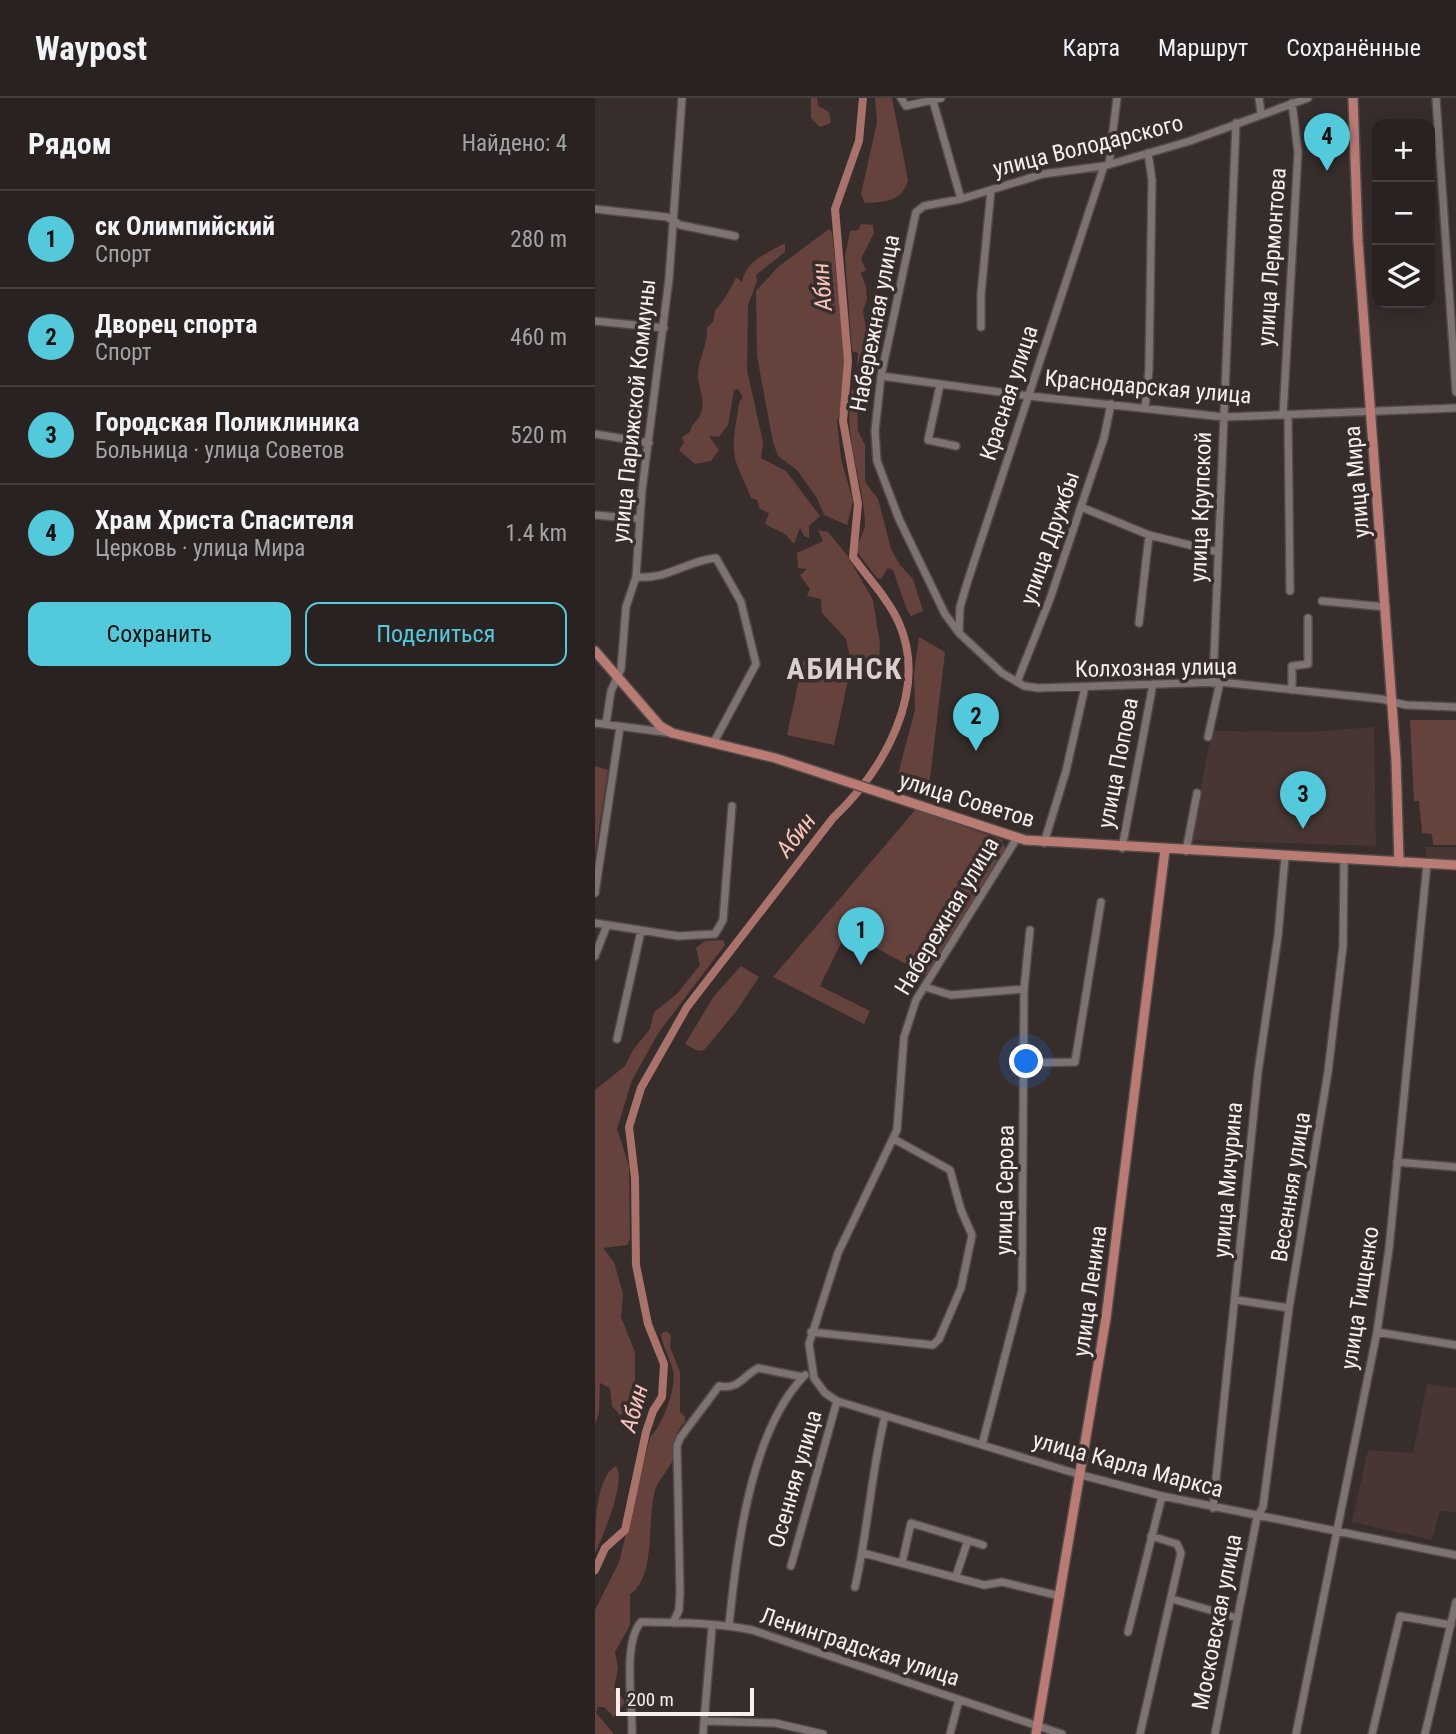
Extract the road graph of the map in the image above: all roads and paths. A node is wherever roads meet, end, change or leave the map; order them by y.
1 (682, 98) edge
2 (901, 98) edge
3 (1118, 98) edge
4 (1259, 98) edge
5 (1308, 98) edge
6 (1353, 98) edge
7 (1436, 98) edge
8 (937, 99) edge
9 (1292, 103) junction
10 (1261, 113) junction
11 (1236, 123) junction
12 (1148, 153) junction
13 (1107, 165) junction
14 (991, 190) junction
15 (961, 199) junction
16 (595, 209) edge
17 (916, 212) joint
18 (671, 220) junction
19 (736, 236) dead end
20 (595, 321) edge
21 (981, 327) dead end
22 (664, 328) junction
23 (881, 376) junction
24 (940, 385) junction
25 (1456, 392) edge
26 (1029, 396) junction
27 (1111, 404) junction
28 (1145, 408) junction
29 (1456, 408) edge
30 (1370, 412) junction
31 (1285, 415) junction
32 (1224, 417) junction
33 (595, 434) edge
34 (649, 443) junction
35 (955, 446) dead end
36 (1081, 507) junction
37 (595, 514) edge
38 (640, 519) junction
39 (1149, 535) junction
40 (1219, 552) junction
41 (636, 577) junction
42 (1290, 591) dead end
43 (1322, 601) dead end
44 (1386, 607) junction
45 (1308, 618) dead end
46 (1139, 623) dead end
47 (959, 633) junction
48 (595, 651) edge
49 (617, 678) junction
50 (1017, 682) junction
51 (1217, 682) junction
52 (1153, 684) junction
53 (1085, 687) junction
54 (1292, 690) junction
55 (1392, 702) junction
56 (1456, 707) edge
57 (595, 723) edge
58 (606, 724) junction
59 (621, 727) junction
60 (672, 733) junction
61 (1208, 737) dead end
62 (714, 741) junction
63 (1197, 793) dead end
64 (732, 806) dead end
65 (1017, 838) junction
66 (1044, 843) junction
67 (1122, 848) junction
68 (1165, 850) junction
69 (1186, 852) junction
70 (1285, 857) junction
71 (1344, 860) junction
72 (1399, 862) junction
73 (1427, 864) junction
74 (1456, 865) edge
75 (595, 893) edge
76 (1101, 902) dead end
77 (595, 923) edge
78 (607, 926) junction
79 (1030, 930) dead end
80 (641, 931) junction
81 (595, 956) edge
82 (925, 987) junction
83 (1024, 989) junction
84 (617, 1038) dead end
85 (1026, 1063) junction
86 (894, 1139) junction
87 (1397, 1162) junction
88 (1456, 1167) edge
89 (1237, 1300) junction
90 (1289, 1308) junction
91 (811, 1332) junction
92 (1377, 1332) junction
93 (1456, 1345) edge
94 (811, 1370) junction
95 (803, 1377) junction
96 (837, 1401) junction
97 (885, 1416) junction
98 (982, 1445) junction
99 (1081, 1475) junction
100 (1162, 1496) junction
101 (1213, 1508) junction
102 (1257, 1517) junction
103 (1334, 1533) junction
104 (1151, 1536) junction
105 (968, 1540) junction
106 (983, 1545) dead end
107 (863, 1553) junction
108 (1456, 1555) edge
109 (902, 1563) junction
110 (791, 1566) dead end
111 (956, 1576) junction
112 (855, 1587) dead end
113 (1060, 1596) junction
114 (1172, 1599) junction
115 (1456, 1602) edge
116 (1237, 1618) junction
117 (673, 1623) junction
118 (729, 1625) junction
119 (1451, 1625) junction
120 (712, 1627) junction
121 (1128, 1632) dead end
122 (959, 1700) junction
123 (703, 1721) junction
124 (1037, 1730) edge
125 (632, 1734) edge
126 (703, 1734) edge
127 (823, 1734) edge
128 (950, 1734) edge
129 (1062, 1734) edge
130 (1140, 1734) edge
131 (1215, 1734) edge
132 (1296, 1734) edge
133 (1372, 1734) edge
134 (1425, 1734) edge

1 - 18 street, улица Парижской Коммуны
2 - 8 street
3 - 13 street, Красная улица
4 - 10 street
5 - 9 street, улица Володарского
6 - 30 main road, улица Мира
7 - 25 street
8 - 15 street
9 - 10 street, улица Володарского
9 - 31 street, улица Лермонтова
10 - 11 street, улица Володарского
11 - 12 street, улица Володарского
11 - 32 street, улица Крупской
12 - 13 street, улица Володарского
12 - 28 street
13 - 14 street, улица Володарского
13 - 26 street, Красная улица
14 - 15 street, улица Володарского
14 - 21 street
15 - 17 street, улица Володарского
16 - 18 street
17 - 23 street, Набережная улица
18 - 19 street
18 - 22 street, улица Парижской Коммуны
20 - 22 street
22 - 34 street, улица Парижской Коммуны
23 - 24 street, Краснодарская улица
23 - 47 street, Набережная улица
24 - 26 street, Краснодарская улица
24 - 35 street
26 - 27 street, Краснодарская улица
26 - 47 street, Красная улица
27 - 28 street, Краснодарская улица
27 - 36 street, улица Дружбы
28 - 32 street, Краснодарская улица
29 - 30 street, Краснодарская улица
30 - 31 street, Краснодарская улица
30 - 44 main road, улица Мира
31 - 32 street, Краснодарская улица
31 - 42 street, улица Лермонтова
32 - 40 street, улица Крупской
33 - 34 street
34 - 38 street, улица Парижской Коммуны
36 - 39 street
36 - 50 street, улица Дружбы
37 - 38 street
38 - 41 street, улица Парижской Коммуны
39 - 40 street
39 - 46 street
40 - 51 street, улица Крупской
41 - 49 street, улица Парижской Коммуны
41 - 62 street
43 - 44 street
44 - 55 main road, улица Мира
45 - 54 street
47 - 50 street
48 - 49 main road
49 - 58 street, улица Парижской Коммуны
49 - 60 main road
50 - 53 street, Колхозная улица
51 - 52 street, Колхозная улица
51 - 54 street, Колхозная улица
51 - 61 street, улица Крупской
52 - 53 street, Колхозная улица
52 - 67 street, улица Попова
53 - 66 street
54 - 55 street, Колхозная улица
55 - 56 street, Колхозная улица
55 - 72 main road, улица Мира
57 - 58 street
58 - 59 street
59 - 60 street
59 - 75 street
60 - 62 main road, улица Советов
62 - 65 main road, улица Советов
63 - 69 street
64 - 80 street
65 - 66 main road, улица Советов
65 - 82 street, Набережная улица
66 - 67 main road, улица Советов
67 - 68 main road, улица Советов
68 - 69 main road, улица Советов
68 - 99 main road, улица Ленина
69 - 70 main road, улица Советов
70 - 71 main road, улица Советов
70 - 89 street, улица Мичурина
71 - 72 main road, улица Советов
71 - 90 street, Весенняя улица
72 - 73 main road, улица Советов
73 - 74 main road, улица Советов
73 - 87 street, улица Тищенко
76 - 85 street
77 - 78 street
78 - 80 street
78 - 81 street
79 - 83 street, улица Серова
80 - 84 street
82 - 83 street
82 - 86 street, Набережная улица
83 - 85 street, улица Серова
85 - 98 street, улица Серова
86 - 91 street, Набережная улица
86 - 91 street
87 - 88 street
87 - 92 street, улица Тищенко
89 - 90 street
89 - 101 street, улица Мичурина
90 - 102 street, Весенняя улица
91 - 94 street, Набережная улица
92 - 93 street
92 - 103 street, улица Тищенко
94 - 95 street
94 - 96 street, улица Карла Маркса
95 - 117 street
95 - 118 street
96 - 97 street, улица Карла Маркса
96 - 110 street, Осенняя улица
97 - 98 street, улица Карла Маркса
97 - 107 street
98 - 99 street, улица Карла Маркса
99 - 100 street, улица Карла Маркса
99 - 113 main road, улица Ленина
100 - 101 street, улица Карла Маркса
100 - 104 street
101 - 102 street, улица Карла Маркса
102 - 103 street, улица Карла Маркса
102 - 116 street, Московская улица
103 - 108 street, улица Карла Маркса
103 - 132 street, улица Тищенко
104 - 114 street
104 - 121 street
105 - 106 street
105 - 109 street
105 - 111 street
107 - 109 street
107 - 112 street
109 - 111 street
111 - 113 street
113 - 124 main road, улица Ленина
114 - 116 street
114 - 130 street
115 - 119 street
116 - 131 street, Московская улица
117 - 120 street, Ленинградская улица
117 - 125 street, Ленинградская улица
118 - 120 street, Ленинградская улица
118 - 122 street, Ленинградская улица
119 - 133 street
119 - 134 street
120 - 123 street
122 - 124 street, Ленинградская улица
122 - 128 street
123 - 126 street
123 - 127 street
124 - 129 street, Ленинградская улица

